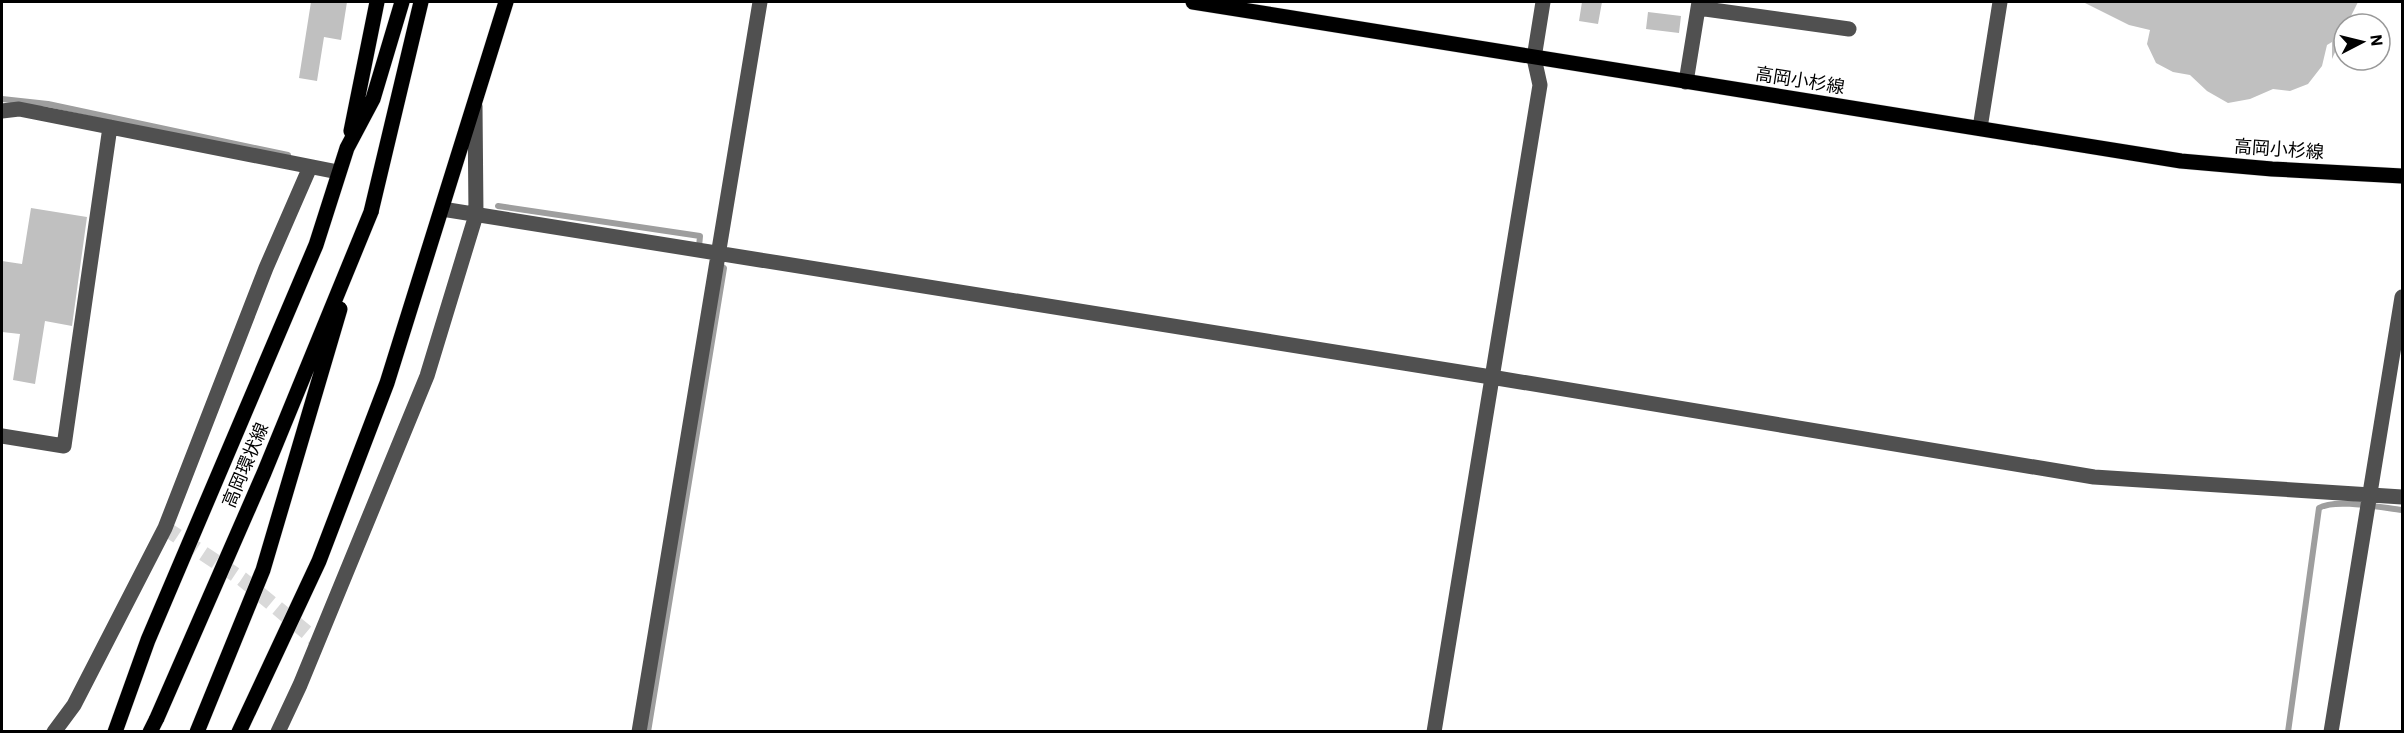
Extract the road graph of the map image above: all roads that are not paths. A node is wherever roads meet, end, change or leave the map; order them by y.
1 (377, 2) edge
2 (402, 2) edge
3 (421, 2) edge
4 (506, 2) edge
5 (760, 2) edge
6 (1193, 2) edge
7 (1543, 2) edge
8 (2000, 2) edge
9 (1699, 5) edge
10 (1849, 29) dead end
11 (1534, 58) junction
12 (1686, 82) junction
13 (475, 99) junction
14 (2, 111) edge
15 (110, 127) junction
16 (1980, 128) junction
17 (347, 148) junction
18 (310, 167) junction
19 (338, 172) junction
20 (2403, 176) edge
21 (442, 209) junction
22 (371, 212) junction
23 (476, 215) junction
24 (716, 256) junction
25 (2403, 297) edge
26 (1491, 377) junction
27 (2, 436) edge
28 (2370, 494) junction
29 (2403, 497) edge
30 (154, 725) edge
31 (54, 732) edge
32 (115, 732) edge
33 (197, 732) edge
34 (239, 732) edge
35 (278, 732) edge
36 (639, 732) edge
37 (1434, 732) edge
38 (2331, 732) edge

1 - 17 main road
2 - 17 main road
3 - 22 main road, 高岡環状線
4 - 13 main road
5 - 24 street
6 - 11 main road, 高岡小杉線
7 - 11 street
8 - 16 street
9 - 10 street
9 - 12 street
11 - 12 main road, 高岡小杉線
11 - 26 street
12 - 16 main road, 高岡小杉線
13 - 21 main road
13 - 23 street
14 - 15 street
15 - 18 street
15 - 27 street
16 - 20 main road, 高岡小杉線
17 - 19 main road
18 - 19 street
18 - 31 street
19 - 32 main road
21 - 23 street
21 - 34 main road
22 - 30 main road, 高岡環状線, bridge
22 - 33 main road, 高岡環状線, bridge
23 - 24 street
23 - 35 street
24 - 26 street
24 - 36 street
25 - 28 street
26 - 28 street
26 - 37 street
28 - 29 street
28 - 38 street

